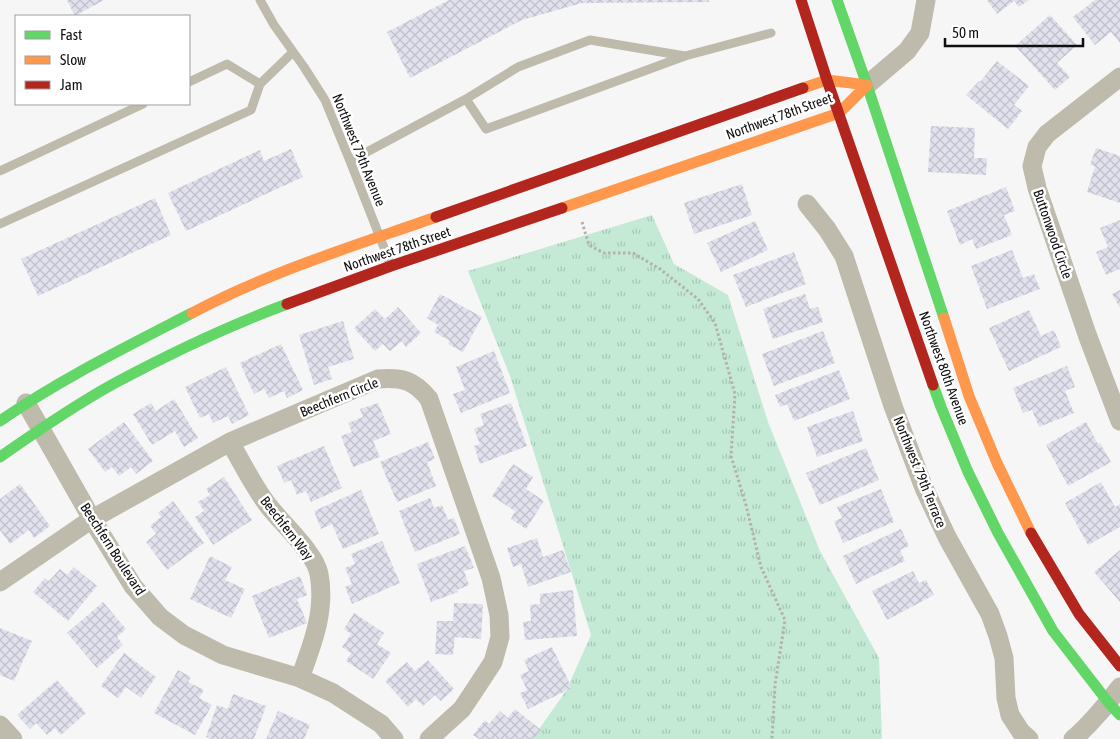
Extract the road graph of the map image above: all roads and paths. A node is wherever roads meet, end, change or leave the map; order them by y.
1 (260, 0) edge
2 (801, 0) edge
3 (837, 0) edge
4 (926, 0) edge
5 (771, 33) dead end
6 (293, 52) junction
7 (685, 56) junction
8 (1120, 77) edge
9 (827, 80) junction
10 (190, 82) edge
11 (260, 84) junction
12 (867, 85) junction
13 (466, 99) junction
14 (141, 105) edge
15 (839, 112) junction
16 (350, 161) junction
17 (0, 171) edge
18 (576, 202) junction
19 (807, 204) dead end
20 (0, 224) edge
21 (380, 237) junction
22 (390, 266) junction
23 (26, 404) junction
24 (0, 421) edge
25 (1120, 421) edge
26 (41, 429) junction
27 (230, 442) junction
28 (0, 457) edge
29 (92, 519) junction
30 (0, 582) edge
31 (1120, 666) edge
32 (300, 678) junction
33 (1120, 687) edge
34 (1114, 709) edge
35 (0, 725) edge
36 (13, 739) edge
37 (394, 739) edge
38 (429, 739) edge
39 (772, 739) edge
40 (1029, 739) edge
41 (1073, 739) edge

1 - 6 lane, Northwest 79th Avenue
2 - 9 street, Northwest 80th Avenue
3 - 12 street, Northwest 80th Avenue
4 - 12 street
5 - 7 lane
6 - 11 lane
6 - 16 lane, Northwest 79th Avenue
7 - 13 lane
7 - 13 lane
8 - 25 street, Buttonwood Circle
9 - 12 street, Northwest 78th Street
9 - 15 street, Northwest 80th Avenue
9 - 21 street, Northwest 78th Street
10 - 11 lane
11 - 20 lane
12 - 15 street, Northwest 78th Street
12 - 31 street, Northwest 80th Avenue
13 - 16 lane
14 - 17 lane
15 - 18 street, Northwest 78th Street
15 - 34 street, Northwest 80th Avenue
16 - 21 lane, Northwest 79th Avenue
18 - 22 street, Northwest 78th Street
18 - 39 path
19 - 40 street, Northwest 79th Terrace
21 - 22 lane, Northwest 79th Avenue
21 - 23 street, Northwest 78th Street
22 - 26 street, Northwest 78th Street
23 - 24 street, Northwest 78th Street
23 - 26 street, Beechfern Boulevard
26 - 28 street, Northwest 78th Street
26 - 29 street, Beechfern Boulevard
27 - 29 street, Beechfern Circle
27 - 32 street, Beechfern Way
27 - 38 street, Beechfern Circle
29 - 30 street, Beechfern Circle
29 - 32 street, Beechfern Boulevard
32 - 37 street, Beechfern Boulevard
33 - 34 street
34 - 41 street
35 - 36 street

